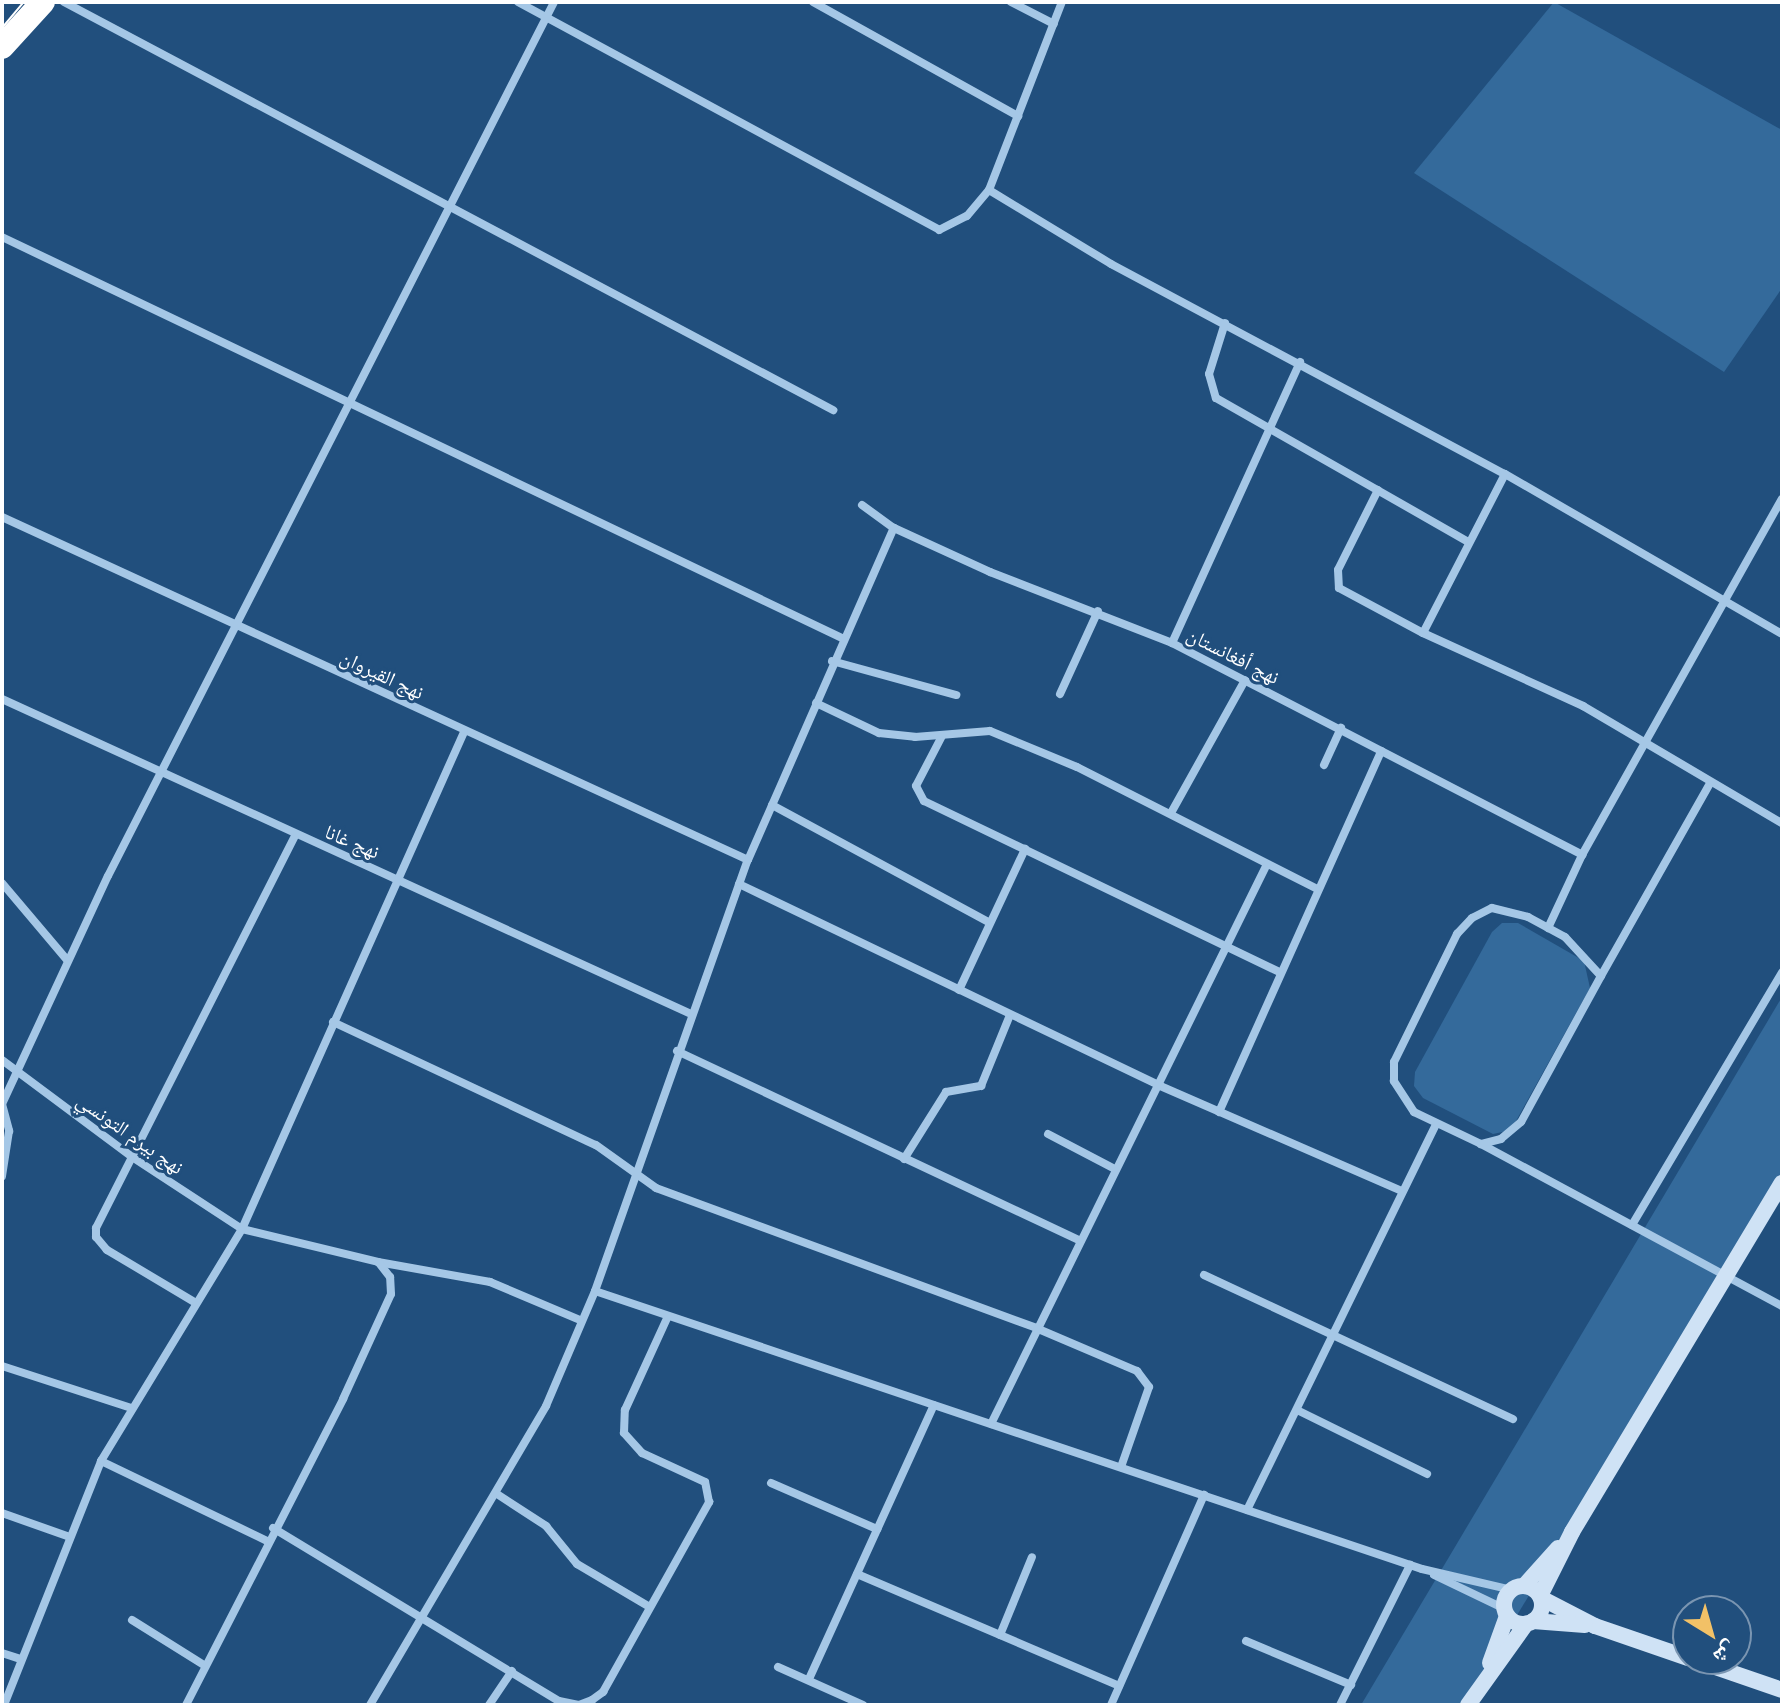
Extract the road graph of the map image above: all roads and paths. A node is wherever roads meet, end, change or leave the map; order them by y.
1 (43, 2) edge
2 (64, 2) edge
3 (518, 2) edge
4 (554, 2) edge
5 (813, 2) edge
6 (1011, 2) edge
7 (1062, 2) edge
8 (545, 18) junction
9 (1054, 24) junction
10 (2, 47) edge
11 (1018, 116) junction
12 (989, 190) junction
13 (451, 206) junction
14 (2, 237) edge
15 (1225, 323) junction
16 (1300, 362) junction
17 (354, 402) junction
18 (833, 410) dead end
19 (1272, 433) junction
20 (1505, 474) junction
21 (1378, 490) junction
22 (1782, 499) edge
23 (862, 505) dead end
24 (2, 517) edge
25 (894, 528) junction
26 (1468, 542) junction
27 (1723, 599) junction
28 (1098, 611) junction
29 (240, 625) junction
30 (1423, 633) junction
31 (1782, 634) edge
32 (842, 638) junction
33 (1172, 643) junction
34 (832, 661) junction
35 (1245, 680) junction
36 (1060, 694) dead end
37 (956, 695) dead end
38 (2, 699) edge
39 (816, 703) junction
40 (1341, 728) junction
41 (464, 732) junction
42 (942, 736) junction
43 (1644, 743) junction
44 (1381, 751) junction
45 (1324, 765) dead end
46 (162, 774) junction
47 (1710, 783) junction
48 (772, 805) junction
49 (1171, 813) junction
50 (1782, 823) edge
51 (295, 835) junction
52 (1025, 849) junction
53 (1582, 855) junction
54 (748, 860) junction
55 (1267, 864) junction
56 (395, 878) junction
57 (2, 883) edge
58 (739, 884) junction
59 (1317, 889) junction
60 (988, 922) junction
61 (1548, 928) junction
62 (1228, 946) junction
63 (67, 960) junction
64 (1782, 972) edge
65 (1281, 973) junction
66 (1601, 976) junction
67 (959, 990) junction
68 (691, 1014) junction
69 (1010, 1015) junction
70 (333, 1022) junction
71 (677, 1051) junction
72 (2, 1060) edge
73 (16, 1072) junction
74 (1158, 1085) junction
75 (2, 1104) edge
76 (1219, 1112) junction
77 (1435, 1126) junction
78 (1048, 1134) dead end
79 (1481, 1144) junction
80 (132, 1157) junction
81 (904, 1159) junction
82 (1115, 1169) junction
83 (635, 1174) junction
84 (2, 1176) edge
85 (1782, 1183) edge
86 (1399, 1190) junction
87 (1632, 1225) junction
88 (242, 1229) junction
89 (1080, 1241) junction
90 (378, 1262) junction
91 (1204, 1275) dead end
92 (1725, 1278) junction
93 (595, 1291) junction
94 (196, 1303) junction
95 (1782, 1306) edge
96 (668, 1316) junction
97 (580, 1320) junction
98 (1036, 1328) junction
99 (1334, 1338) junction
100 (2, 1366) edge
101 (934, 1405) junction
102 (131, 1408) junction
103 (1297, 1410) junction
104 (1513, 1419) dead end
105 (991, 1424) junction
106 (101, 1461) junction
107 (1121, 1467) junction
108 (1427, 1474) dead end
109 (771, 1483) dead end
110 (497, 1494) junction
111 (1204, 1495) junction
112 (1247, 1510) junction
113 (2, 1513) edge
114 (273, 1528) junction
115 (877, 1529) junction
116 (1572, 1532) junction
117 (67, 1536) junction
118 (267, 1541) junction
119 (1032, 1557) dead end
120 (1410, 1565) junction
121 (1422, 1569) junction
122 (857, 1574) junction
123 (1518, 1588) junction
124 (1540, 1597) junction
125 (648, 1606) junction
126 (1506, 1612) junction
127 (423, 1619) junction
128 (132, 1620) dead end
129 (1530, 1622) junction
130 (1595, 1626) junction
131 (1000, 1635) junction
132 (1246, 1641) dead end
133 (1672, 1652) edge
134 (2, 1653) edge
135 (20, 1659) junction
136 (204, 1665) junction
137 (778, 1667) dead end
138 (512, 1671) junction
139 (1739, 1675) edge
140 (1485, 1676) junction
141 (809, 1679) junction
142 (1351, 1685) junction
143 (1119, 1686) junction
144 (1782, 1690) edge
145 (4, 1705) edge
146 (186, 1705) edge
147 (370, 1705) edge
148 (489, 1705) edge
149 (863, 1705) edge
150 (1111, 1705) edge
151 (1340, 1705) edge
152 (1468, 1705) edge

1 - 10 highway
2 - 13 street
3 - 8 street
4 - 8 street
5 - 11 street
6 - 9 street
7 - 9 street
8 - 12 street
8 - 13 street
9 - 11 street
11 - 12 street
12 - 15 street
13 - 17 street
13 - 18 street
14 - 17 street
15 - 16 street
15 - 19 street
16 - 19 street
16 - 20 street
17 - 29 street
17 - 32 street
19 - 21 street
19 - 33 street
20 - 26 street
20 - 27 street
21 - 26 street
21 - 30 street
22 - 27 street
23 - 25 street, نهج أفغانستان
24 - 29 street, نهج القيروان
25 - 28 street, نهج أفغانستان
25 - 32 street
26 - 30 street
27 - 31 street
27 - 43 street
28 - 33 street, نهج أفغانستان
28 - 36 street
29 - 41 street, نهج القيروان
29 - 46 street
30 - 43 street
32 - 34 street
33 - 35 street, نهج أفغانستان
34 - 37 street
34 - 39 street
35 - 40 street, نهج أفغانستان
35 - 49 street
38 - 46 street, نهج غانا
39 - 42 street
39 - 48 street
40 - 44 street, نهج أفغانستان
40 - 45 street
41 - 54 street, نهج القيروان
41 - 56 street
42 - 49 street
42 - 52 street
43 - 47 street
43 - 53 street
44 - 53 street, نهج أفغانستان
44 - 59 street
46 - 51 street, نهج غانا
46 - 63 street
47 - 50 street
47 - 66 street
48 - 54 street
48 - 60 street
49 - 55 street
51 - 56 street, نهج غانا
51 - 80 street
52 - 60 street
52 - 62 street
53 - 61 street
54 - 58 street
55 - 59 street
55 - 62 street
56 - 68 street, نهج غانا
56 - 70 street
57 - 63 street
58 - 67 street
58 - 68 street
59 - 65 street
60 - 67 street
61 - 66 street
61 - 77 street
62 - 65 street
62 - 74 street
63 - 73 street
64 - 87 street
65 - 76 street
66 - 79 street
67 - 69 street
68 - 71 street
69 - 74 street
69 - 81 street
70 - 83 street
70 - 88 street
71 - 81 street
71 - 83 street
72 - 73 street, نهج بيرم التونسي
73 - 75 street
73 - 80 street, نهج بيرم التونسي
74 - 76 street
74 - 82 street
75 - 84 street
76 - 86 street
77 - 79 street
77 - 86 street
78 - 82 street
79 - 87 street
80 - 88 street, نهج بيرم التونسي
80 - 94 street
81 - 89 street
82 - 89 street
83 - 93 street
83 - 98 street
85 - 92 street
86 - 99 street
87 - 92 street
88 - 90 street, نهج بيرم التونسي
88 - 94 street
89 - 98 street
90 - 97 street, نهج بيرم التونسي
90 - 114 street
91 - 99 street
92 - 95 street
92 - 116 street
93 - 96 street
93 - 97 street
94 - 102 street
96 - 101 street
96 - 125 street
97 - 110 street
98 - 105 street
98 - 107 street
99 - 103 street
99 - 104 street
100 - 102 street
101 - 105 street
101 - 115 street
102 - 106 street
103 - 108 street
103 - 112 street
105 - 107 street
106 - 117 street
106 - 118 street
107 - 111 street
109 - 115 street
110 - 125 street
110 - 127 street
111 - 112 street
111 - 143 street
112 - 120 street
113 - 117 street
114 - 118 street
114 - 127 street
115 - 122 street
116 - 123 street
116 - 124 street
117 - 135 street
118 - 136 street
119 - 131 street
120 - 121 street
120 - 142 street
121 - 123 street
121 - 126 street
122 - 131 street
122 - 141 street
123 - 124 street
123 - 126 street
124 - 129 street
124 - 130 street
125 - 138 street
126 - 129 street
126 - 140 street
127 - 138 street
127 - 147 street
128 - 136 street
129 - 130 street
129 - 140 street
130 - 133 street
131 - 143 street
132 - 142 street
134 - 135 street
135 - 145 street
136 - 146 street
137 - 141 street
138 - 148 street
139 - 144 street
140 - 152 street
141 - 149 street
142 - 151 street
143 - 150 street

